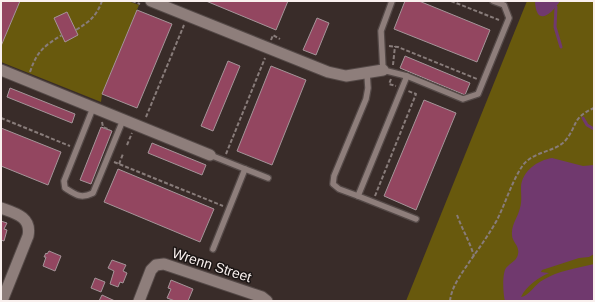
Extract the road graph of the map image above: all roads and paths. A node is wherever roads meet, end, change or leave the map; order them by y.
1 (102, 1) edge
2 (132, 1) edge
3 (151, 1) edge
4 (392, 1) edge
5 (451, 1) edge
6 (493, 1) edge
7 (140, 4) dead end
8 (186, 20) dead end
9 (500, 21) dead end
10 (76, 30) dead end
11 (62, 35) dead end
12 (388, 46) dead end
13 (394, 46) junction
14 (267, 53) dead end
15 (1, 70) edge
16 (389, 71) junction
17 (367, 74) junction
18 (29, 75) dead end
19 (407, 76) junction
20 (477, 79) dead end
21 (397, 87) dead end
22 (407, 91) dead end
23 (94, 108) junction
24 (594, 108) edge
25 (1, 118) edge
26 (101, 118) dead end
27 (123, 120) junction
28 (144, 122) dead end
29 (112, 130) dead end
30 (72, 147) dead end
31 (123, 154) dead end
32 (210, 155) joint
33 (226, 155) dead end
34 (112, 161) dead end
35 (119, 164) junction
36 (245, 169) junction
37 (268, 178) dead end
38 (358, 196) junction
39 (374, 198) dead end
40 (224, 206) dead end
41 (1, 208) edge
42 (457, 215) dead end
43 (416, 219) dead end
44 (213, 249) dead end
45 (474, 256) junction
46 (2, 301) edge
47 (139, 301) edge
48 (267, 301) edge
49 (450, 301) edge

1 - 10 path
2 - 7 path
3 - 17 street
4 - 16 lane
5 - 9 path
6 - 19 lane
8 - 28 path
11 - 18 path
12 - 13 path
13 - 16 path
13 - 20 path
14 - 33 path
15 - 23 street
16 - 17 street
16 - 19 lane
16 - 21 path
17 - 38 lane
19 - 38 lane
22 - 39 path
23 - 27 street
23 - 27 lane
24 - 45 path
25 - 30 path
26 - 29 path
27 - 32 street
31 - 35 path
32 - 36 lane
34 - 35 path
35 - 40 path
36 - 37 lane
36 - 44 lane
38 - 43 lane
41 - 46 street
42 - 45 path
45 - 49 path
47 - 48 street, Wrenn Street

